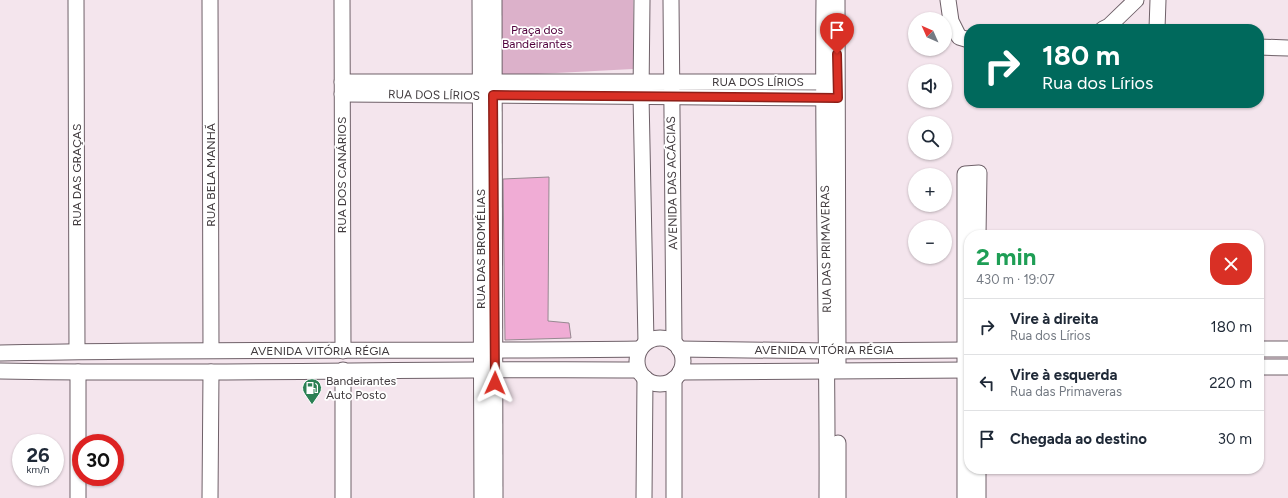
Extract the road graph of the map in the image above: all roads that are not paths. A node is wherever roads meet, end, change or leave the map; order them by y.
1 (76, 0) edge
2 (210, 0) edge
3 (342, 0) edge
4 (480, 0) edge
5 (494, 0) edge
6 (642, 0) edge
7 (671, 0) edge
8 (824, 0) edge
9 (837, 0) edge
10 (948, 0) edge
11 (1136, 0) edge
12 (1158, 0) edge
13 (1111, 24) edge
14 (1157, 24) edge
15 (964, 39) edge
16 (1264, 47) edge
17 (1288, 48) edge
18 (671, 82) junction
19 (830, 82) junction
20 (342, 88) junction
21 (486, 88) junction
22 (641, 89) junction
23 (671, 97) junction
24 (830, 98) junction
25 (970, 230) edge
26 (978, 230) edge
27 (643, 346) junction
28 (677, 346) junction
29 (1264, 349) edge
30 (1288, 349) edge
31 (212, 350) junction
32 (833, 350) junction
33 (964, 350) edge
34 (77, 351) junction
35 (343, 351) junction
36 (489, 351) junction
37 (0, 353) edge
38 (1288, 367) edge
39 (1264, 368) edge
40 (488, 369) junction
41 (343, 370) junction
42 (964, 370) edge
43 (0, 371) edge
44 (833, 371) junction
45 (78, 372) junction
46 (211, 372) junction
47 (642, 374) junction
48 (677, 375) junction
49 (965, 474) edge
50 (978, 474) edge
51 (78, 498) edge
52 (210, 498) edge
53 (343, 498) edge
54 (482, 498) edge
55 (495, 498) edge
56 (644, 498) edge
57 (674, 498) edge
58 (827, 498) edge
59 (838, 498) edge
60 (965, 498) edge
61 (978, 498) edge

1 - 34 street, RUA DAS GRAÇAS
2 - 31 street, RUA BELA MANHÃ
3 - 20 street, RUA DOS CANÁRIOS
4 - 21 street, RUA DAS BROMÉLIAS
5 - 21 street, RUA DAS BROMÉLIAS
6 - 22 street
7 - 18 street, AVENIDA DAS ACÁCIAS
8 - 19 street, RUA DAS PRIMAVERAS
9 - 19 street, RUA DAS PRIMAVERAS
10 - 15 street
11 - 13 street
12 - 14 street
16 - 17 street
18 - 19 street, RUA DOS LÍRIOS
18 - 22 street, RUA DOS LÍRIOS
18 - 23 street, AVENIDA DAS ACÁCIAS
19 - 24 street, RUA DAS PRIMAVERAS
20 - 21 street, RUA DOS LÍRIOS
20 - 35 street, RUA DOS CANÁRIOS
21 - 22 street, RUA DOS LÍRIOS
21 - 36 street, RUA DAS BROMÉLIAS
22 - 23 street, RUA DOS LÍRIOS
22 - 27 street
23 - 24 street, RUA DOS LÍRIOS
23 - 28 street, AVENIDA DAS ACÁCIAS
24 - 32 street, RUA DAS PRIMAVERAS
25 - 26 street
27 - 28 street
27 - 36 street, AVENIDA VITÓRIA RÉGIA
27 - 47 street
28 - 32 street, AVENIDA VITÓRIA RÉGIA
28 - 48 street
29 - 30 street
31 - 34 street, AVENIDA VITÓRIA RÉGIA
31 - 35 street, AVENIDA VITÓRIA RÉGIA
31 - 46 street, RUA BELA MANHÃ
32 - 33 street, AVENIDA VITÓRIA RÉGIA
32 - 44 street, RUA DAS PRIMAVERAS
34 - 37 street, AVENIDA VITÓRIA RÉGIA
34 - 45 street
35 - 36 street, AVENIDA VITÓRIA RÉGIA
35 - 41 street, RUA DOS CANÁRIOS
36 - 40 street, RUA DAS BROMÉLIAS
38 - 39 street
40 - 41 street, AVENIDA VITÓRIA RÉGIA
40 - 47 street, AVENIDA VITÓRIA RÉGIA
40 - 54 street, RUA DAS BROMÉLIAS
40 - 55 street, RUA DAS BROMÉLIAS
41 - 46 street, AVENIDA VITÓRIA RÉGIA
41 - 53 street
42 - 44 street, AVENIDA VITÓRIA RÉGIA
43 - 45 street, AVENIDA VITÓRIA RÉGIA
44 - 48 street, AVENIDA VITÓRIA RÉGIA
44 - 58 street, RUA DAS PRIMAVERAS
44 - 59 street, RUA DAS PRIMAVERAS
45 - 46 street, AVENIDA VITÓRIA RÉGIA
45 - 51 street
46 - 52 street
47 - 48 street
47 - 56 street
48 - 57 street
49 - 60 street
50 - 61 street

